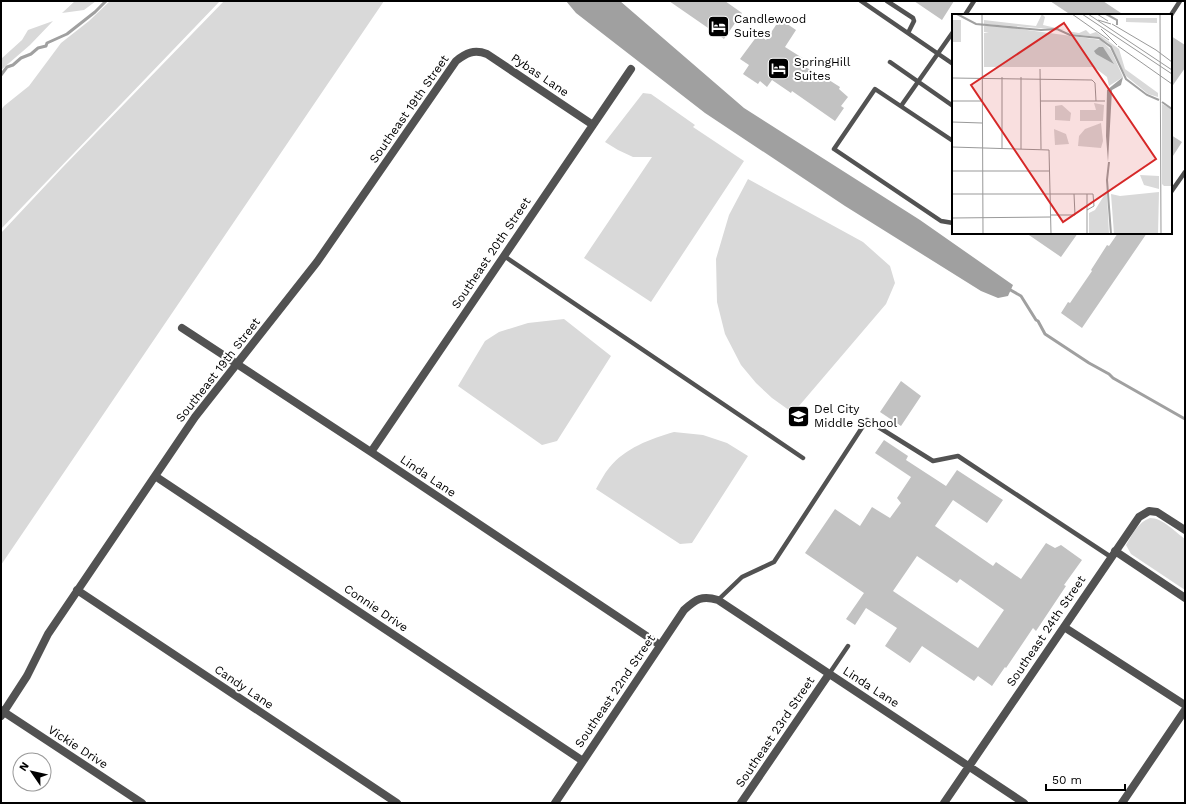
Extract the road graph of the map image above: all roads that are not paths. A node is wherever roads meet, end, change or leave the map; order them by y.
1 (862, 1) edge
2 (887, 1) edge
3 (974, 1) edge
4 (1180, 1) edge
5 (966, 14) edge
6 (1172, 14) edge
7 (908, 33) junction
8 (952, 33) edge
9 (471, 52) joint
10 (938, 54) junction
11 (890, 62) dead end
12 (952, 63) edge
13 (631, 69) dead end
14 (918, 82) junction
15 (952, 105) edge
16 (901, 106) junction
17 (593, 124) junction
18 (952, 140) edge
19 (1185, 172) edge
20 (1172, 191) edge
21 (952, 223) edge
22 (504, 256) junction
23 (182, 328) dead end
24 (237, 364) junction
25 (371, 452) junction
26 (803, 458) dead end
27 (155, 476) junction
28 (1185, 530) edge
29 (1113, 554) junction
30 (77, 590) junction
31 (702, 597) joint
32 (1185, 598) edge
33 (718, 600) junction
34 (1064, 627) junction
35 (660, 645) junction
36 (848, 646) dead end
37 (828, 674) junction
38 (1185, 705) edge
39 (1185, 710) edge
40 (2, 713) edge
41 (583, 761) junction
42 (969, 766) junction
43 (138, 802) edge
44 (397, 803) edge
45 (555, 803) edge
46 (741, 803) edge
47 (944, 803) edge
48 (1024, 803) edge
49 (1122, 803) edge

1 - 7 lane
2 - 7 lane
3 - 5 lane
4 - 6 lane
7 - 10 lane
8 - 10 lane
9 - 17 street, Pybas Lane
9 - 24 street, Southeast 19th Street
10 - 12 lane
10 - 14 lane
11 - 14 lane
13 - 17 street, Southeast 20th Street
14 - 15 lane
14 - 16 lane
16 - 18 lane
16 - 21 lane
17 - 22 street, Southeast 20th Street
19 - 20 lane
22 - 25 street, Southeast 20th Street
22 - 26 lane
23 - 24 street, Linda Lane
24 - 25 street, Linda Lane
24 - 27 street, Southeast 19th Street
25 - 35 street, Linda Lane
27 - 30 street, Southeast 19th Street
27 - 41 street, Connie Drive
28 - 29 street, Southeast 24th Street
29 - 32 street
29 - 33 lane
29 - 34 street, Southeast 24th Street
30 - 40 street, Southeast 19th Street
30 - 44 street, Candy Lane
31 - 33 street, Linda Lane
31 - 35 street, Southeast 22nd Street
33 - 37 street, Linda Lane
34 - 38 street
34 - 42 street, Southeast 24th Street
35 - 41 street, Southeast 22nd Street
36 - 37 lane
37 - 42 street, Linda Lane
37 - 46 street, Southeast 23rd Street
39 - 49 street
40 - 43 street, Vickie Drive
41 - 45 street, Southeast 22nd Street
42 - 47 street, Southeast 24th Street
42 - 48 street, Linda Lane

